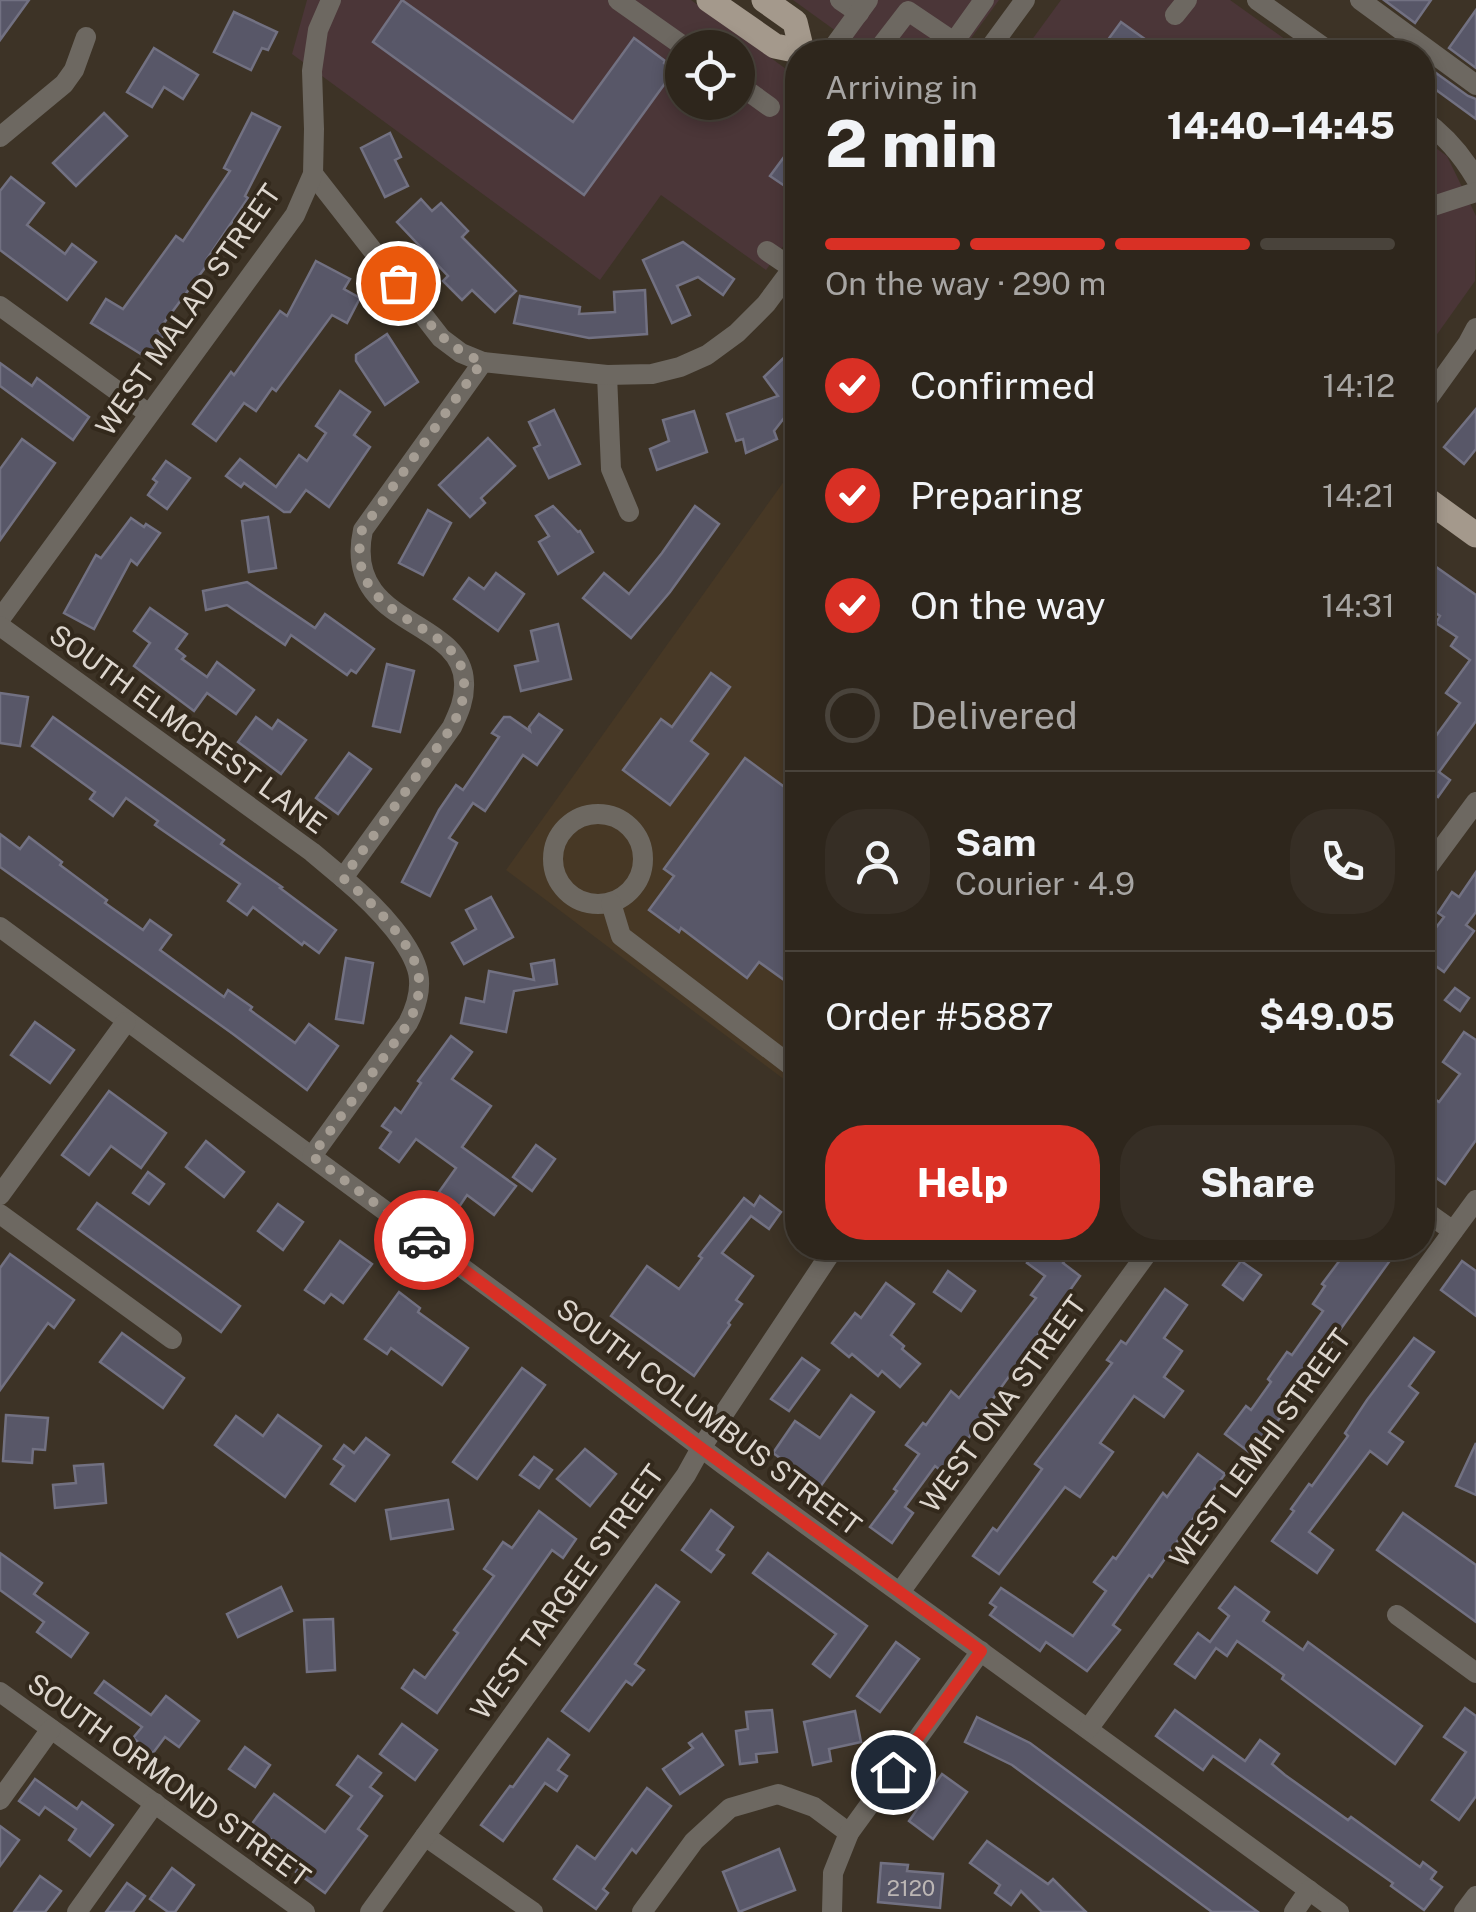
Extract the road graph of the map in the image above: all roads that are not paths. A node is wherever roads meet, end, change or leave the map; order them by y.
1 (331, 0) edge
2 (618, 0) edge
3 (709, 0) edge
4 (764, 0) edge
5 (840, 0) edge
6 (984, 0) edge
7 (1025, 0) edge
8 (1257, 0) edge
9 (1360, 0) edge
10 (863, 7) edge
11 (665, 33) edge
12 (86, 37) dead end
13 (800, 40) edge
14 (839, 40) edge
15 (896, 40) edge
16 (942, 40) edge
17 (956, 40) edge
18 (996, 40) edge
19 (1313, 40) edge
20 (1415, 40) edge
21 (785, 48) edge
22 (1435, 55) edge
23 (1476, 85) edge
24 (755, 96) edge
25 (770, 107) dead end
26 (1435, 127) edge
27 (0, 137) edge
28 (313, 174) junction
29 (1476, 179) edge
30 (1476, 192) edge
31 (1435, 205) edge
32 (767, 251) dead end
33 (785, 260) edge
34 (785, 278) edge
35 (0, 306) edge
36 (1476, 328) edge
37 (482, 362) junction
38 (607, 375) junction
39 (1435, 390) edge
40 (149, 414) junction
41 (1435, 505) edge
42 (629, 512) dead end
43 (1476, 534) edge
44 (0, 623) edge
45 (1476, 802) edge
46 (1435, 857) edge
47 (343, 878) junction
48 (611, 902) junction
49 (0, 928) edge
50 (126, 1022) junction
51 (785, 1061) edge
52 (312, 1156) junction
53 (0, 1196) edge
54 (1476, 1200) edge
55 (0, 1214) edge
56 (1435, 1218) edge
57 (1453, 1231) junction
58 (1435, 1256) edge
59 (826, 1260) edge
60 (1142, 1260) edge
61 (1432, 1260) edge
62 (172, 1338) dead end
63 (701, 1448) junction
64 (900, 1592) junction
65 (1396, 1615) dead end
66 (981, 1651) junction
67 (1476, 1673) edge
68 (0, 1692) edge
69 (1088, 1729) junction
70 (51, 1730) junction
71 (0, 1800) edge
72 (155, 1804) junction
73 (850, 1833) junction
74 (425, 1836) junction
75 (1310, 1890) junction
76 (1476, 1896) edge
77 (78, 1912) edge
78 (305, 1912) edge
79 (370, 1912) edge
80 (533, 1912) edge
81 (642, 1912) edge
82 (832, 1912) edge
83 (1294, 1912) edge
84 (1339, 1912) edge
85 (1464, 1912) edge

1 - 28 street, WEST MALAD STREET
2 - 11 street
3 - 21 main road
4 - 13 main road
5 - 10 street
6 - 17 street
7 - 18 street
8 - 19 street
9 - 20 street
10 - 14 street
12 - 27 street
15 - 16 street
22 - 23 street
24 - 25 street
26 - 29 street
28 - 37 street
28 - 40 street, WEST MALAD STREET
30 - 31 street
32 - 33 street
34 - 38 street
35 - 40 street
36 - 39 street
37 - 38 street
37 - 47 street
38 - 42 street
40 - 44 street, WEST MALAD STREET
41 - 43 main road
44 - 47 street, SOUTH ELMCREST LANE
45 - 46 street
47 - 52 street, SOUTH ELMCREST LANE
48 - 48 street
48 - 51 street
49 - 50 street, SOUTH COLUMBUS STREET
50 - 52 street, SOUTH COLUMBUS STREET
50 - 53 street
52 - 63 street, SOUTH COLUMBUS STREET
54 - 57 street, WEST LEMHI STREET
55 - 62 street
56 - 57 street
57 - 58 street, WEST LEMHI STREET
59 - 63 street, WEST TARGEE STREET
60 - 64 street, WEST ONA STREET
61 - 69 street, WEST LEMHI STREET
63 - 64 street, SOUTH COLUMBUS STREET
63 - 74 street, WEST TARGEE STREET
64 - 66 street, SOUTH COLUMBUS STREET
65 - 67 street
66 - 69 street, SOUTH COLUMBUS STREET
66 - 73 street
68 - 70 street, SOUTH ORMOND STREET
69 - 75 street, SOUTH COLUMBUS STREET
70 - 71 street
70 - 72 street, SOUTH ORMOND STREET
72 - 77 street
72 - 78 street, SOUTH ORMOND STREET
73 - 81 street
73 - 82 street
74 - 79 street, WEST TARGEE STREET
74 - 80 street
75 - 83 street
75 - 84 street, SOUTH COLUMBUS STREET
76 - 85 street

